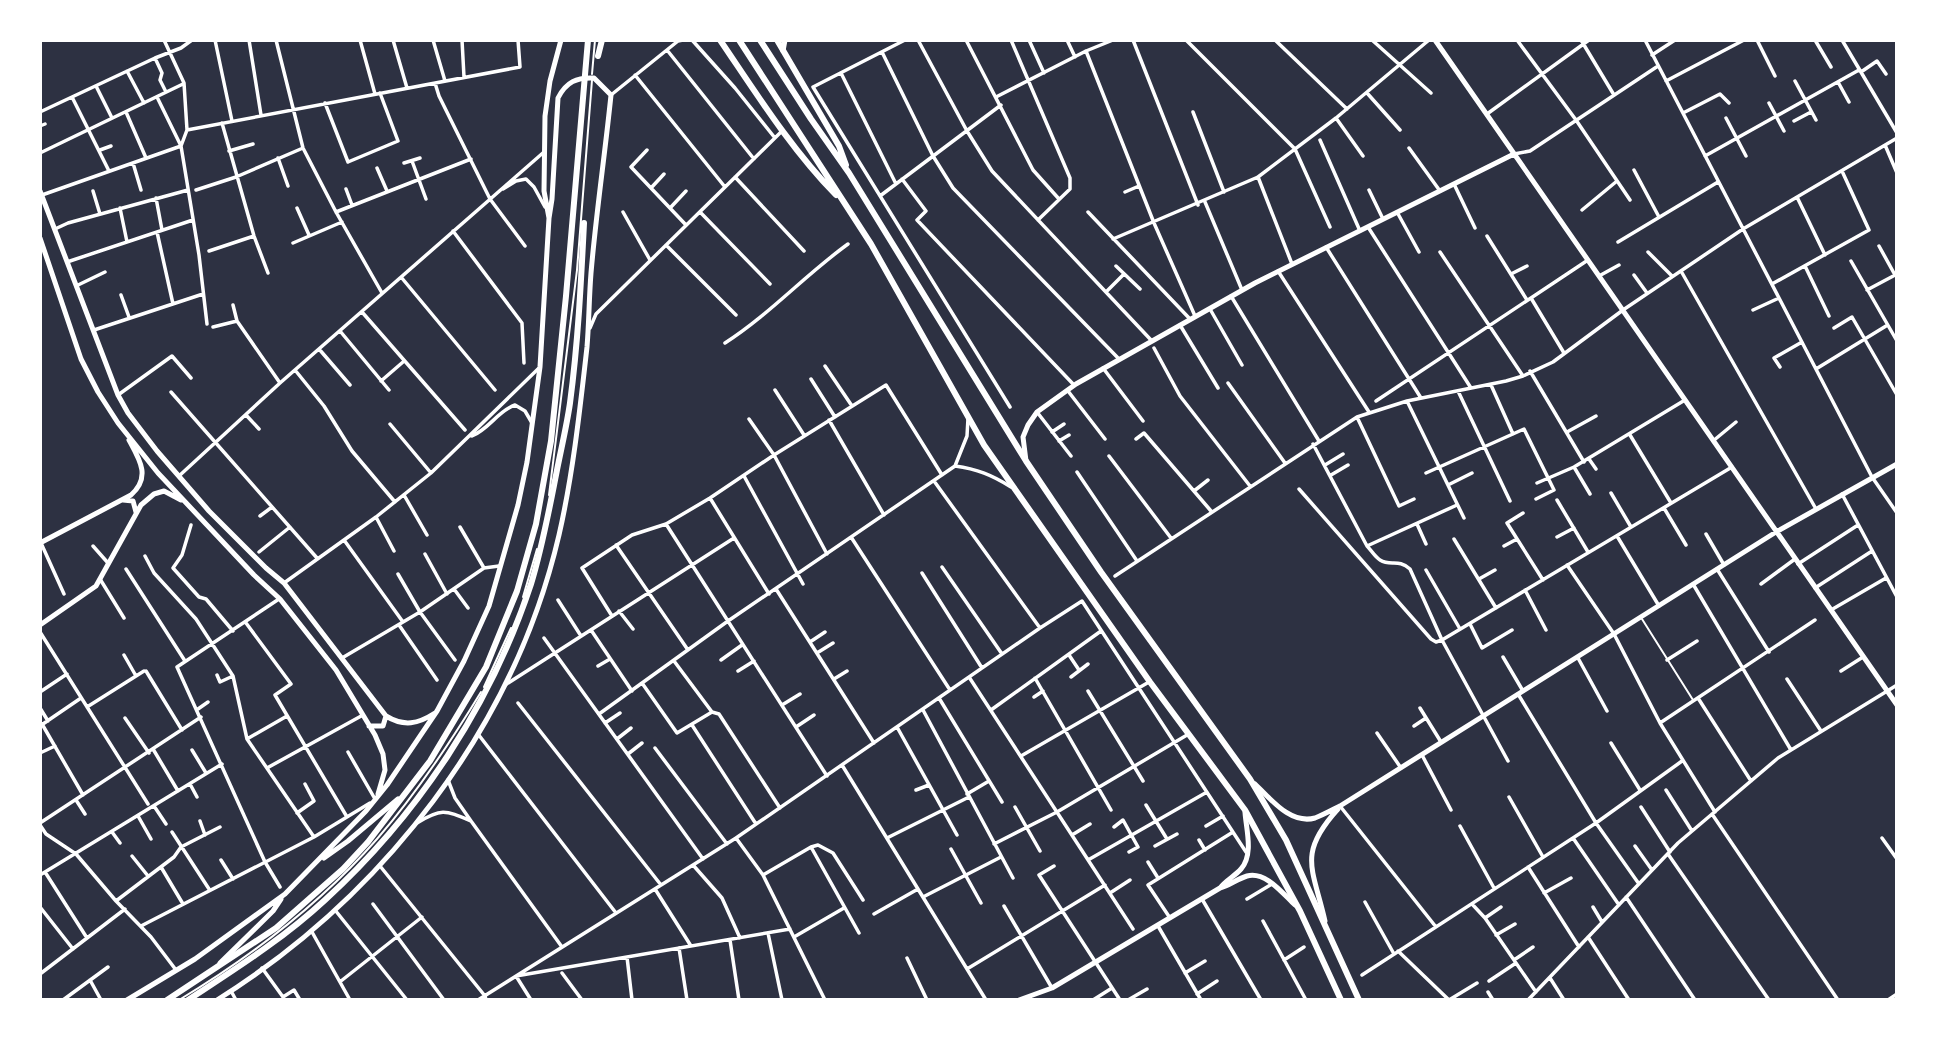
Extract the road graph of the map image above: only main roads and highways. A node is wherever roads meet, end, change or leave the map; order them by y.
1 (561, 40) edge
2 (588, 40) edge
3 (602, 40) edge
4 (720, 40) edge
5 (739, 40) edge
6 (760, 40) edge
7 (777, 40) edge
8 (785, 40) edge
9 (1435, 40) edge
10 (783, 51) junction
11 (598, 56) dead end
12 (1514, 154) junction
13 (849, 173) junction
14 (41, 193) edge
15 (848, 207) junction
16 (549, 218) junction
17 (582, 223) road end
18 (40, 237) edge
19 (118, 423) junction
20 (1026, 461) junction
21 (1897, 464) edge
22 (122, 500) junction
23 (187, 505) junction
24 (136, 512) junction
25 (1776, 532) junction
26 (41, 543) edge
27 (40, 625) edge
28 (1897, 705) edge
29 (437, 711) junction
30 (386, 716) junction
31 (369, 726) junction
32 (1250, 779) junction
33 (403, 795) junction
34 (376, 800) junction
35 (1340, 806) junction
36 (1245, 810) junction
37 (319, 860) junction
38 (1220, 888) junction
39 (285, 894) junction
40 (1300, 911) junction
41 (1326, 925) junction
42 (219, 964) junction
43 (1039, 997) edge
44 (127, 1000) edge
45 (167, 1000) edge
46 (188, 1000) edge
47 (217, 1000) edge
48 (1019, 1000) edge
49 (1341, 1000) edge
50 (1359, 1000) edge

1 - 16 main road
2 - 33 highway
3 - 11 highway
4 - 15 highway
5 - 15 highway
6 - 13 highway
7 - 10 highway
8 - 10 main road
9 - 12 main road
10 - 13 highway
12 - 20 main road
12 - 25 main road
13 - 20 highway
14 - 30 main road
15 - 36 highway
16 - 29 main road
16 - 47 main road
17 - 46 highway
18 - 19 main road
19 - 22 main road
19 - 23 main road
20 - 32 highway
21 - 25 main road
22 - 24 main road
22 - 26 main road
23 - 24 main road
23 - 31 main road
24 - 27 main road
25 - 28 main road
25 - 35 main road
29 - 30 main road
29 - 34 main road
30 - 31 main road
31 - 34 main road
32 - 35 main road
32 - 41 highway
33 - 37 main road
33 - 42 highway
34 - 37 main road
35 - 41 main road
36 - 38 main road
36 - 40 highway
37 - 39 main road
38 - 40 main road
38 - 43 main road
39 - 42 main road
39 - 44 main road
40 - 49 highway
41 - 50 highway
42 - 45 highway
43 - 48 main road

